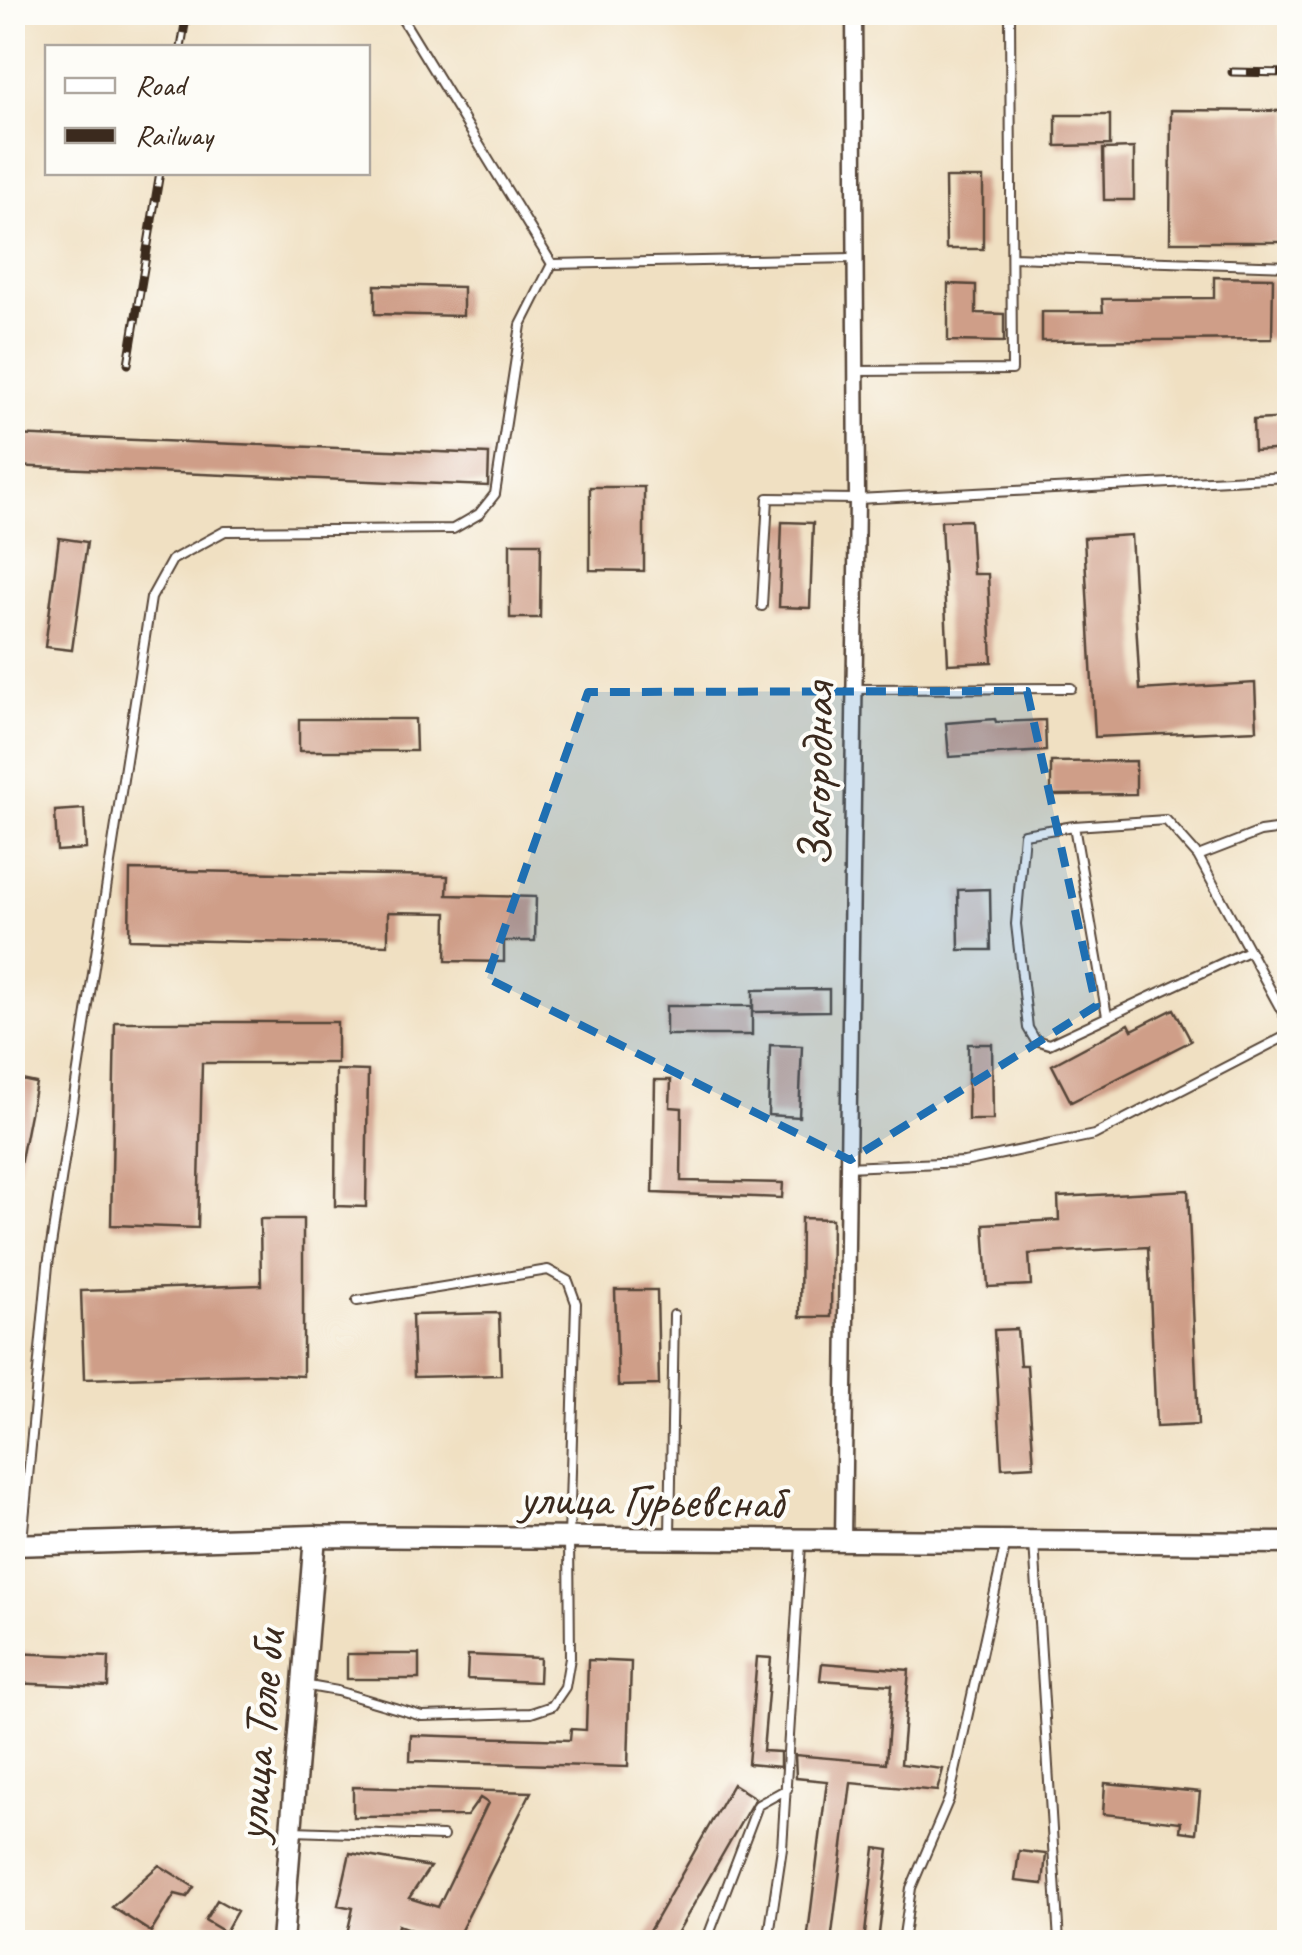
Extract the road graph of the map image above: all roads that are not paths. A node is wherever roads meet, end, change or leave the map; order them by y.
1 (398, 12) edge
2 (854, 12) edge
3 (1010, 12) edge
4 (854, 258) junction
5 (1012, 258) junction
6 (552, 264) junction
7 (1290, 266) edge
8 (855, 370) junction
9 (1290, 477) edge
10 (857, 498) junction
11 (762, 606) dead end
12 (854, 688) junction
13 (1071, 688) dead end
14 (1074, 826) junction
15 (1290, 828) edge
16 (1198, 856) junction
17 (1248, 951) junction
18 (1108, 1016) junction
19 (1290, 1026) edge
20 (1290, 1034) edge
21 (846, 1167) junction
22 (357, 1301) dead end
23 (674, 1316) dead end
24 (315, 1536) junction
25 (569, 1538) junction
26 (670, 1539) junction
27 (802, 1540) junction
28 (843, 1540) junction
29 (1006, 1542) junction
30 (1034, 1542) junction
31 (1290, 1543) edge
32 (17, 1545) edge
33 (303, 1685) junction
34 (787, 1789) junction
35 (291, 1831) junction
36 (443, 1836) dead end
37 (282, 1942) edge
38 (706, 1942) edge
39 (768, 1942) edge
40 (902, 1942) edge
41 (1059, 1942) edge

1 - 6 lane
2 - 4 street, Загородная
3 - 5 lane
4 - 6 lane
4 - 8 street, Загородная
5 - 7 lane
5 - 8 lane
6 - 32 lane
8 - 10 street, Загородная
9 - 10 lane
10 - 11 lane
10 - 12 street, Загородная
12 - 13 lane
12 - 21 street, Загородная
14 - 16 lane
14 - 18 lane
14 - 18 lane
15 - 16 lane
16 - 17 lane
17 - 18 lane
17 - 19 lane
20 - 21 lane
21 - 28 street, Загородная
22 - 25 lane
23 - 26 lane
24 - 25 street, улица Гурьевснаб
24 - 32 street, улица Гурьевснаб
24 - 33 street, улица Толе би
25 - 26 street, улица Гурьевснаб
25 - 33 lane
26 - 27 street, улица Гурьевснаб
27 - 28 street, улица Гурьевснаб
27 - 34 lane
28 - 29 street, улица Гурьевснаб
29 - 30 street, улица Гурьевснаб
29 - 40 lane
30 - 31 street, улица Гурьевснаб
30 - 41 lane
33 - 35 street, улица Толе би
34 - 38 lane
34 - 39 lane
35 - 36 lane
35 - 37 street, улица Толе би

